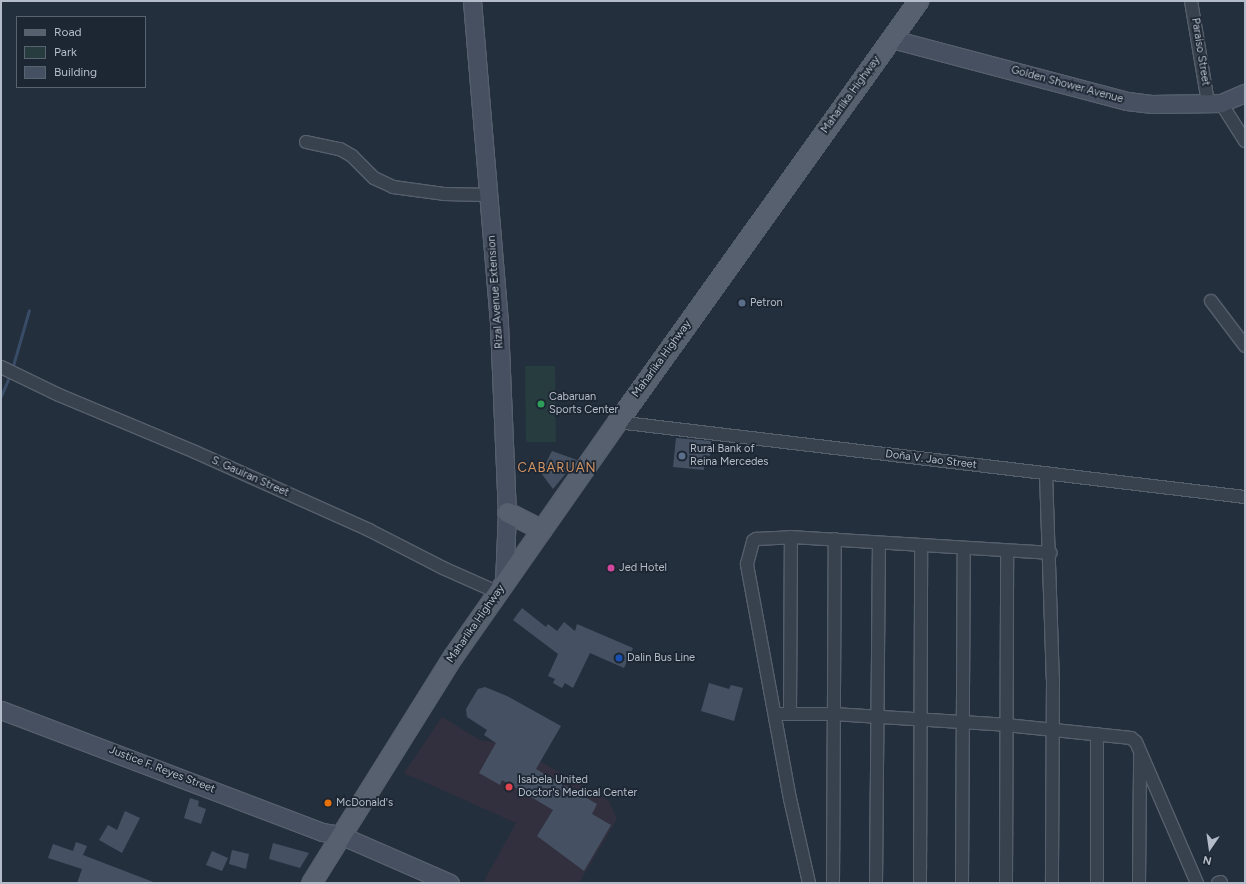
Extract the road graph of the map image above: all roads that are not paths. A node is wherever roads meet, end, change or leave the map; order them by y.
1 (472, 1) edge
2 (918, 1) edge
3 (1191, 1) edge
4 (892, 39) junction
5 (1245, 93) edge
6 (1215, 103) junction
7 (1245, 141) edge
8 (306, 142) dead end
9 (488, 195) junction
10 (1211, 301) dead end
11 (1245, 346) edge
12 (9, 370) edge
13 (617, 422) junction
14 (1046, 472) junction
15 (1245, 497) edge
16 (507, 512) junction
17 (542, 530) junction
18 (791, 537) junction
19 (835, 539) junction
20 (879, 544) junction
21 (921, 545) junction
22 (964, 549) junction
23 (1006, 552) junction
24 (1051, 553) junction
25 (501, 588) junction
26 (1, 710) edge
27 (776, 714) junction
28 (790, 714) junction
29 (833, 714) junction
30 (876, 717) junction
31 (921, 721) junction
32 (963, 723) junction
33 (1006, 725) junction
34 (1052, 729) junction
35 (1096, 734) junction
36 (1141, 753) junction
37 (333, 837) junction
38 (311, 883) edge
39 (422, 883) edge
40 (450, 883) edge
41 (809, 883) edge
42 (833, 883) edge
43 (876, 883) edge
44 (920, 883) edge
45 (962, 883) edge
46 (1006, 883) edge
47 (1052, 883) edge
48 (1098, 883) edge
49 (1139, 883) edge
50 (1197, 883) edge

1 - 9 main road, Rizal Avenue Extension
2 - 4 main road, Maharlika Highway
3 - 6 street, Paraiso Street
4 - 6 main road, Golden Shower Avenue
4 - 13 main road, Maharlika Highway
5 - 6 main road, Golden Shower Avenue
6 - 7 street
8 - 9 street
9 - 16 main road, Rizal Avenue Extension
10 - 11 street
12 - 25 street, S. Gauiran Street
13 - 14 street, Doña V. Jao Street
13 - 17 main road, Maharlika Highway
14 - 15 street, Doña V. Jao Street
14 - 24 street
16 - 17 main road
16 - 25 main road, Rizal Avenue Extension
17 - 25 main road, Maharlika Highway
18 - 19 street
18 - 27 street
18 - 28 street
19 - 20 street
19 - 29 street
20 - 21 street
20 - 30 street
21 - 22 street
21 - 31 street
22 - 23 street
22 - 32 street
23 - 24 street
23 - 33 street
24 - 34 street
25 - 37 main road, Maharlika Highway
26 - 37 main road, Justice F. Reyes Street
27 - 28 street
27 - 41 street
28 - 29 street
29 - 30 street
29 - 42 street
30 - 31 street
30 - 43 street
31 - 32 street
31 - 44 street
32 - 33 street
32 - 45 street
33 - 34 street
33 - 46 street
34 - 35 street
34 - 47 street
35 - 36 street
35 - 48 street
36 - 49 street
36 - 50 street
37 - 38 main road, Maharlika Highway
37 - 39 main road
37 - 40 main road

